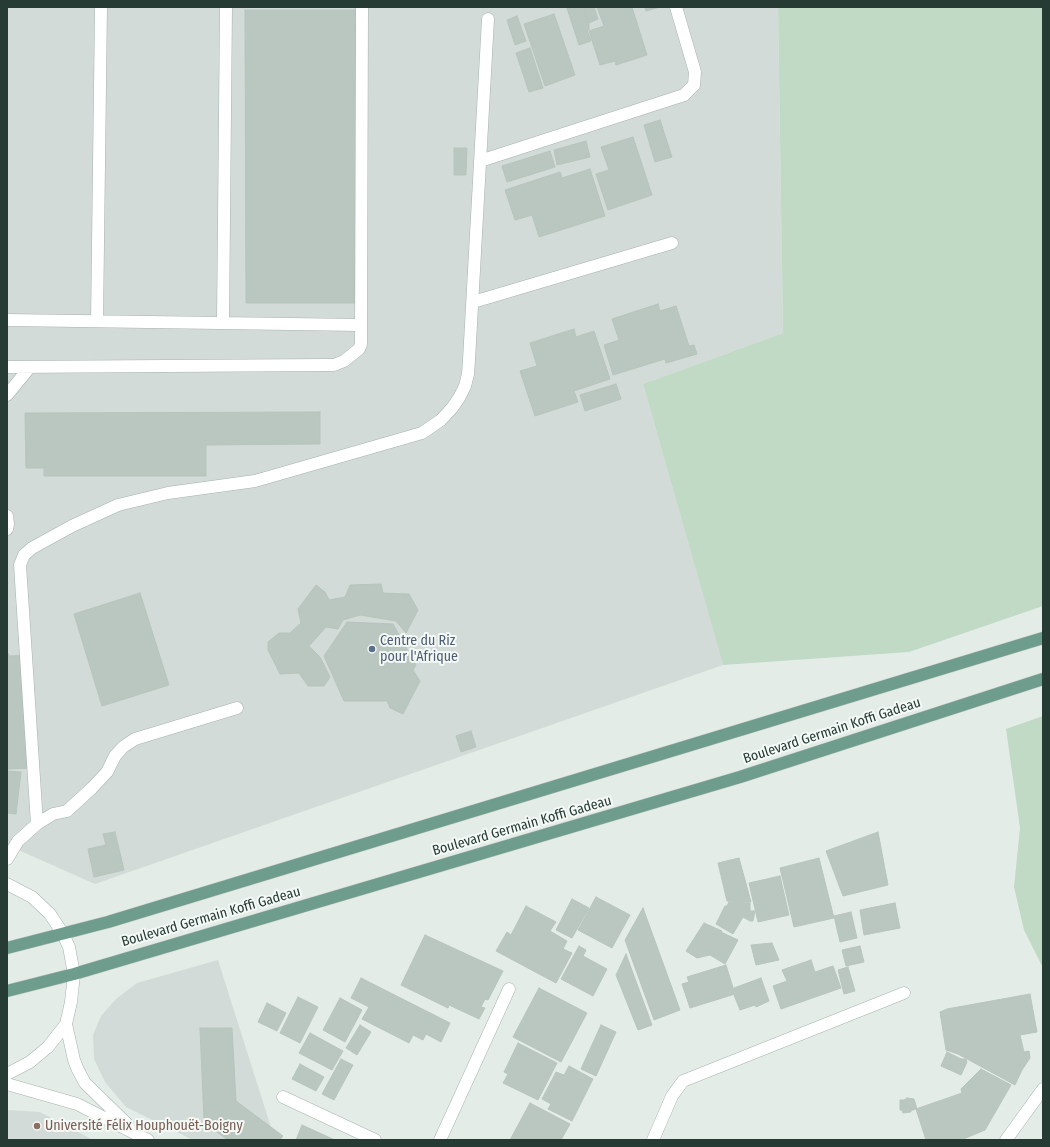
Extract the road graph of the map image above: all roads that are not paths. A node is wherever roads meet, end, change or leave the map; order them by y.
1 (101, 7) edge
2 (226, 7) edge
3 (362, 7) edge
4 (676, 7) edge
5 (488, 19) dead end
6 (480, 161) junction
7 (672, 243) dead end
8 (473, 302) junction
9 (7, 320) edge
10 (97, 321) junction
11 (223, 322) junction
12 (361, 325) junction
13 (7, 367) edge
14 (30, 367) junction
15 (7, 395) edge
16 (7, 516) edge
17 (7, 529) edge
18 (1043, 638) edge
19 (1043, 679) edge
20 (237, 708) dead end
21 (37, 824) junction
22 (7, 859) edge
23 (7, 884) edge
24 (63, 934) junction
25 (7, 948) edge
26 (74, 974) junction
27 (509, 989) dead end
28 (7, 991) edge
29 (904, 993) dead end
30 (66, 1024) junction
31 (7, 1074) edge
32 (7, 1084) edge
33 (1043, 1089) edge
34 (283, 1097) dead end
35 (136, 1133) junction
36 (148, 1140) edge
37 (375, 1140) edge
38 (440, 1140) edge
39 (653, 1140) edge
40 (1006, 1140) edge

1 - 10 street
2 - 11 street
3 - 12 street
4 - 6 street
5 - 6 street
6 - 8 street
7 - 8 street
8 - 21 street
9 - 10 street
10 - 11 street
11 - 12 street
12 - 14 street
13 - 14 street
14 - 15 street
16 - 17 street
18 - 24 main road, Boulevard Germain Koffi Gadeau
19 - 26 main road, Boulevard Germain Koffi Gadeau
20 - 21 street
21 - 22 street
23 - 24 street
24 - 25 main road, Boulevard Germain Koffi Gadeau
24 - 26 street
26 - 28 main road, Boulevard Germain Koffi Gadeau
26 - 30 street
27 - 38 street
29 - 39 street
30 - 31 street
30 - 35 street
32 - 35 street
33 - 40 street
34 - 37 street
35 - 36 street

